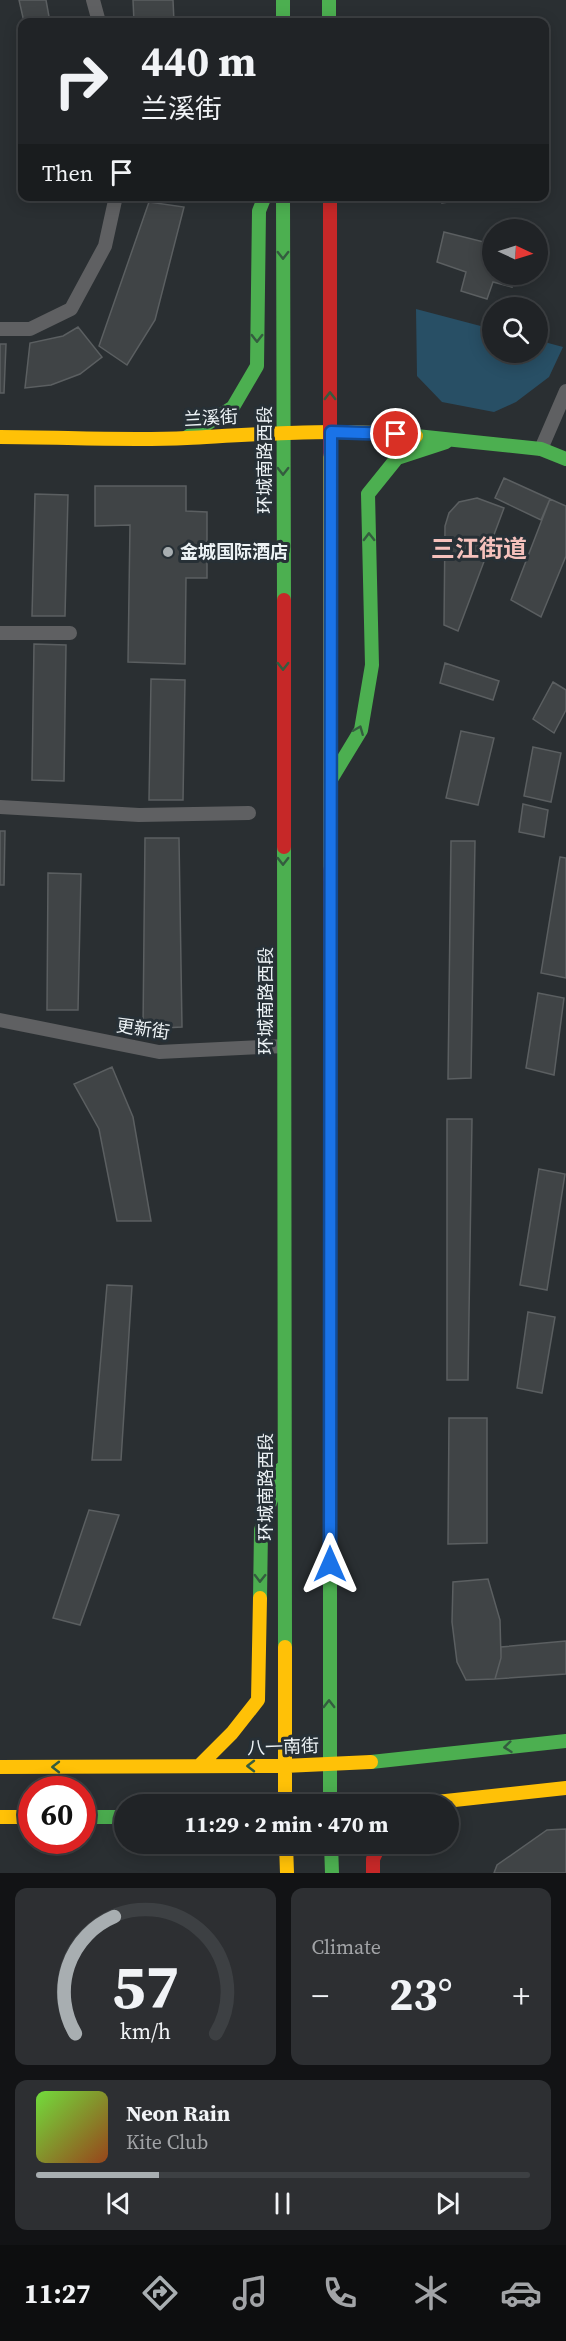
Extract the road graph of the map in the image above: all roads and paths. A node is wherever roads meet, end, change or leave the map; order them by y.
1 (93, 0) edge
2 (283, 0) edge
3 (329, 0) edge
4 (98, 18) edge
5 (283, 18) edge
6 (329, 18) edge
7 (115, 201) edge
8 (263, 201) edge
9 (283, 201) edge
10 (330, 201) edge
11 (0, 330) edge
12 (566, 391) edge
13 (331, 432) junction
14 (282, 435) junction
15 (0, 437) edge
16 (185, 438) junction
17 (452, 440) junction
18 (540, 449) junction
19 (566, 459) edge
20 (0, 633) edge
21 (70, 633) dead end
22 (330, 781) junction
23 (0, 807) edge
24 (249, 813) dead end
25 (0, 1020) edge
26 (284, 1046) junction
27 (284, 1460) junction
28 (566, 1741) edge
29 (329, 1763) junction
30 (199, 1766) junction
31 (284, 1766) junction
32 (0, 1767) edge
33 (566, 1788) edge
34 (285, 1794) edge
35 (330, 1794) edge
36 (459, 1800) edge
37 (0, 1817) edge
38 (18, 1817) edge
39 (96, 1817) edge
40 (114, 1817) edge
41 (286, 1854) edge
42 (331, 1854) edge
43 (376, 1854) edge
44 (287, 1873) edge
45 (332, 1873) edge
46 (373, 1873) edge

1 - 4 street
2 - 5 main road
3 - 6 main road
7 - 11 street
8 -> 16 main road
9 -> 14 main road, 环城南路西段
13 -> 10 main road
12 - 18 street
13 - 14 main road, 兰溪街
13 - 17 main road, 兰溪街
13 - 22 main road
14 - 16 main road, 兰溪街
14 -> 26 main road, 环城南路西段
15 - 16 main road, 兰溪街
17 - 18 main road, 兰溪街
22 -> 17 main road
18 - 19 main road, 兰溪街
20 - 21 street
29 -> 22 main road
23 - 24 street
25 - 26 street, 更新街
26 - 27 main road, 环城南路西段
27 -> 30 main road
27 - 31 main road, 环城南路西段
28 -> 29 main road, 八一南街
29 - 31 main road, 八一南街
29 - 35 main road
31 -> 30 main road, 八一南街
30 -> 32 main road, 八一南街
31 - 34 main road, 环城南路西段
33 - 36 main road
37 - 38 main road
39 - 40 main road
41 - 44 main road
42 - 45 main road
43 - 46 main road

